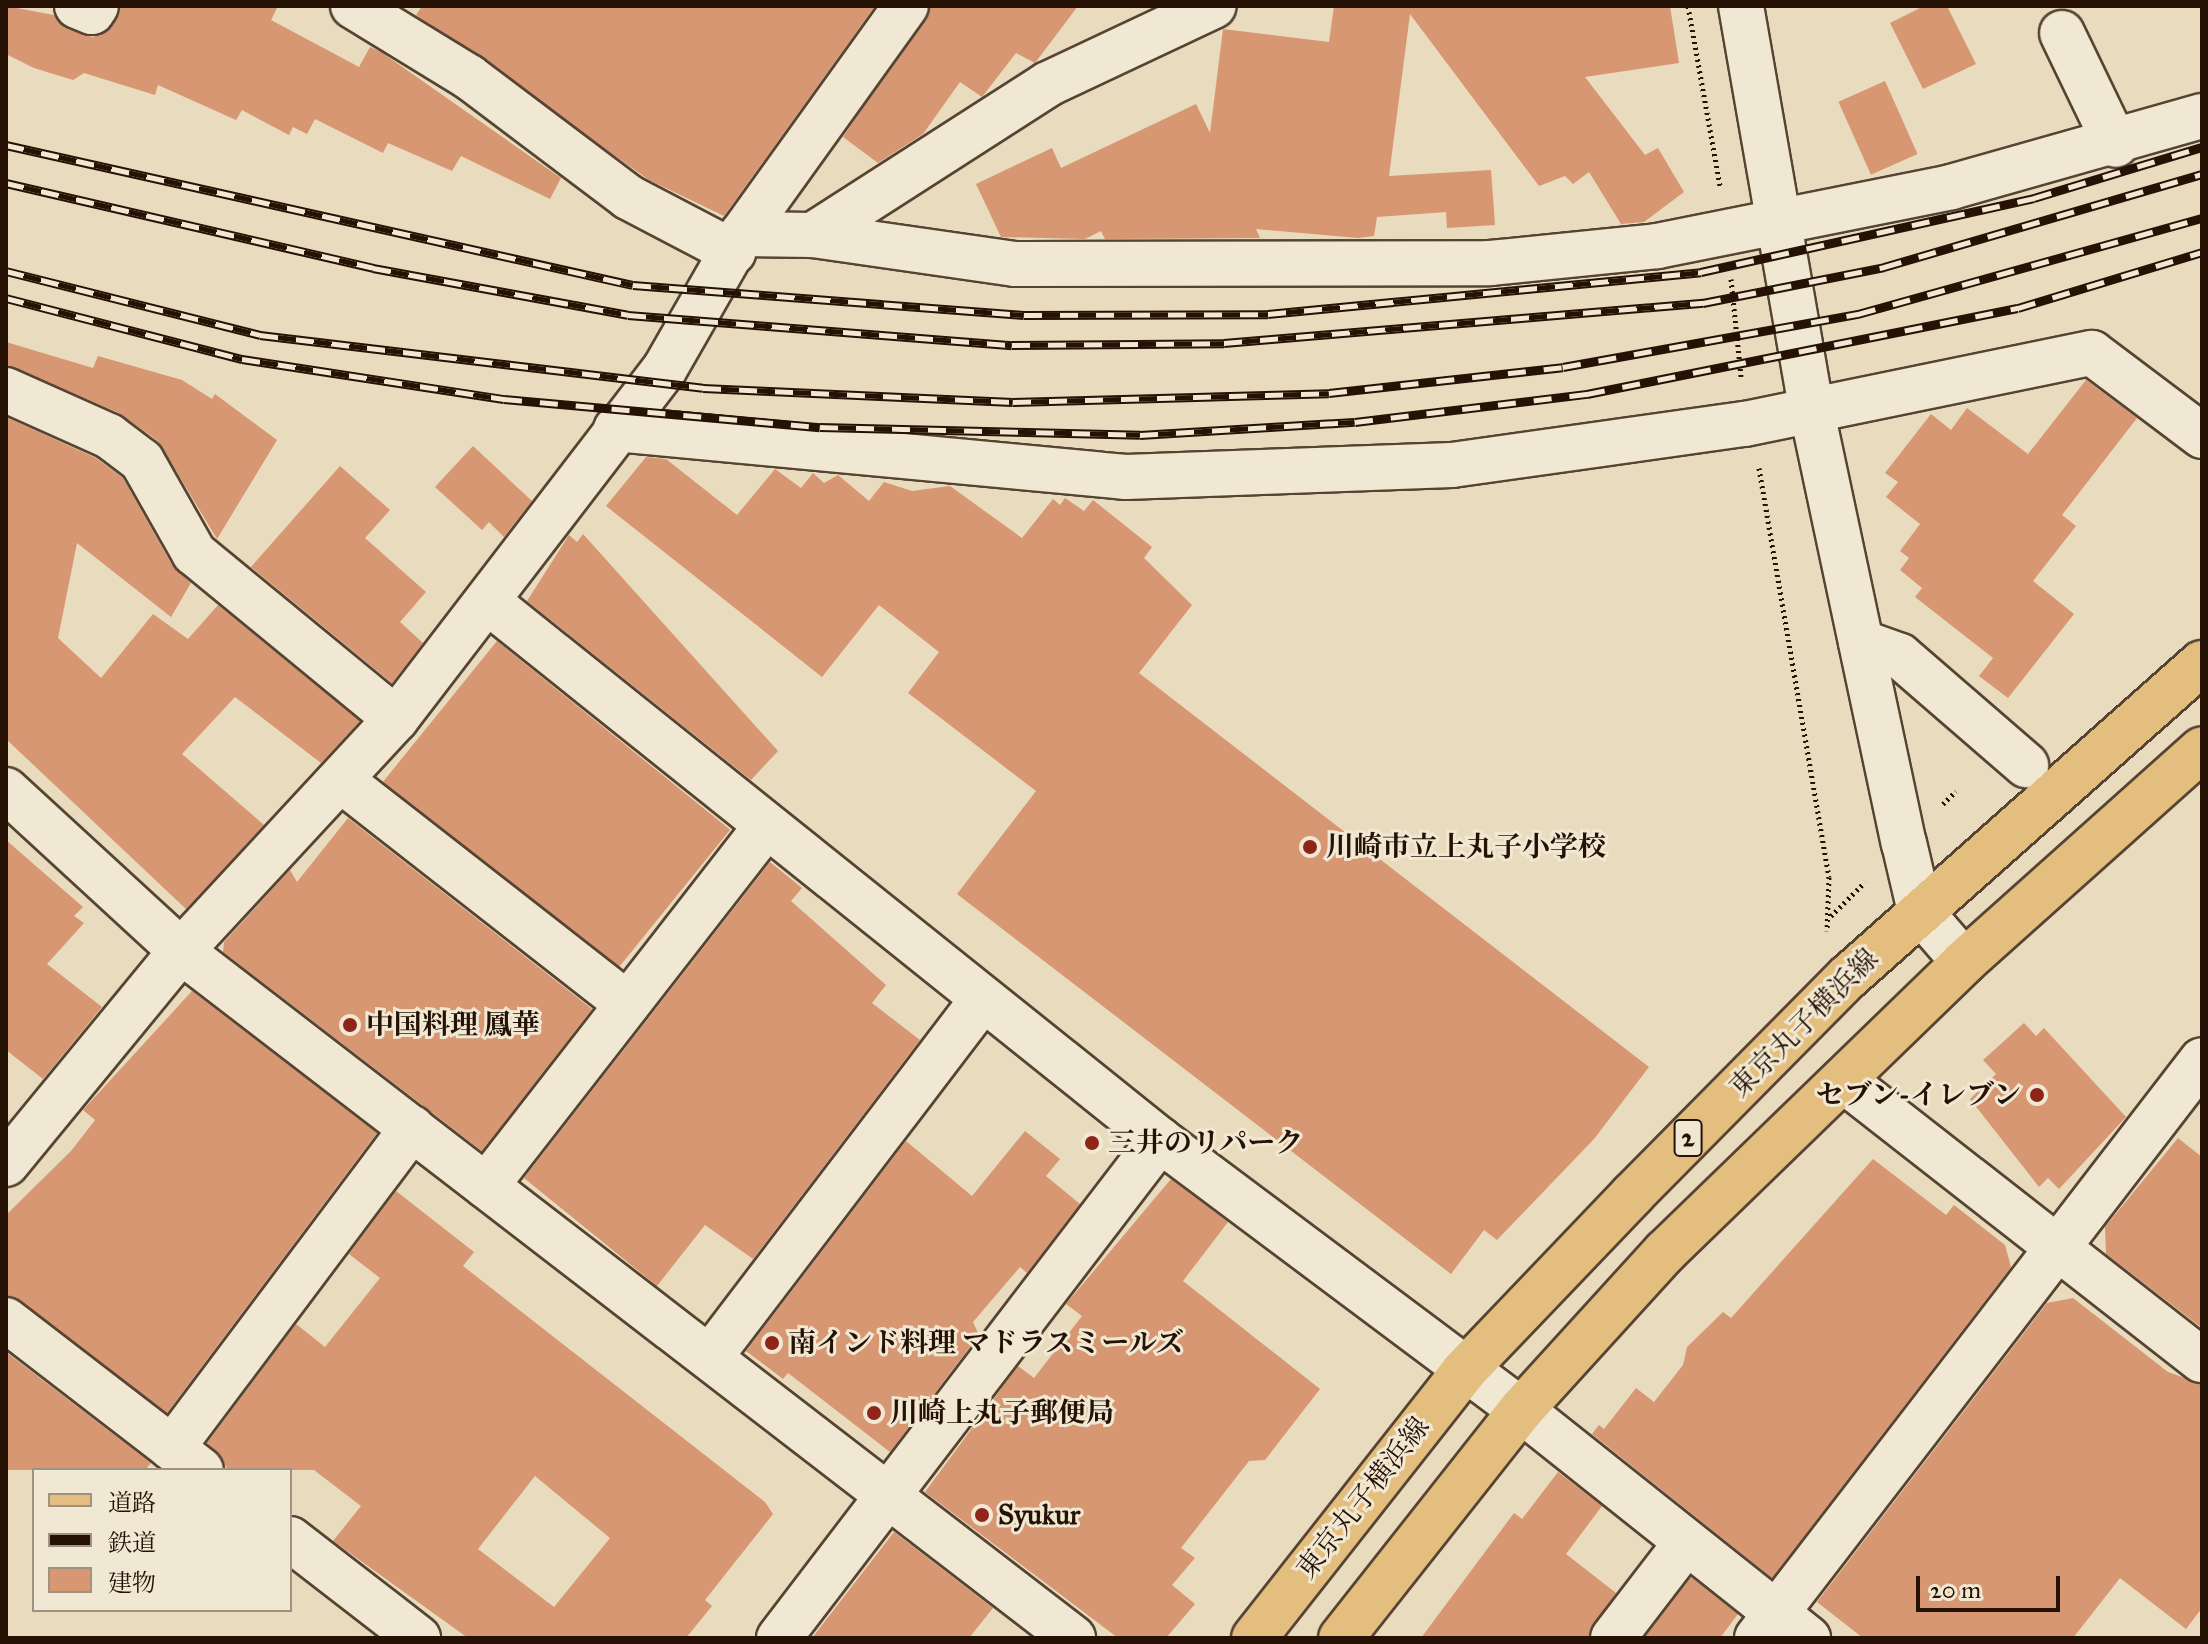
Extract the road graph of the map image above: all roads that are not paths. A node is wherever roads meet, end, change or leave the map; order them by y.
1 (77, 6) edge
2 (96, 6) edge
3 (353, 6) edge
4 (906, 6) edge
5 (1214, 6) edge
6 (1741, 6) edge
7 (2062, 33) dead end
8 (2202, 116) edge
9 (2116, 145) junction
10 (1776, 220) junction
11 (813, 235) junction
12 (738, 243) junction
13 (6, 390) edge
14 (1812, 412) junction
15 (616, 429) junction
16 (2202, 436) edge
17 (487, 601) junction
18 (1861, 642) junction
19 (2202, 663) edge
20 (396, 719) junction
21 (2202, 749) edge
22 (2026, 765) dead end
23 (342, 781) junction
24 (6, 790) edge
25 (765, 828) junction
26 (1920, 911) junction
27 (181, 951) junction
28 (1964, 962) junction
29 (982, 1000) junction
30 (627, 1004) junction
31 (1843, 1080) junction
32 (2195, 1086) edge
33 (412, 1128) junction
34 (1160, 1140) junction
35 (6, 1164) edge
36 (486, 1186) junction
37 (2059, 1247) junction
38 (6, 1320) edge
39 (710, 1357) junction
40 (2202, 1360) edge
41 (1463, 1372) junction
42 (1521, 1410) junction
43 (186, 1459) edge
44 (887, 1494) junction
45 (292, 1541) edge
46 (1685, 1544) junction
47 (1780, 1630) edge
48 (418, 1638) edge
49 (779, 1638) edge
50 (1073, 1638) edge
51 (1254, 1638) edge
52 (1341, 1638) edge
53 (1613, 1638) edge

1 - 2 street
3 - 12 street
4 - 12 street
5 - 11 street
6 - 10 street
7 - 9 street
8 - 9 street
9 - 10 street
10 - 11 street
10 - 14 street
11 - 12 street
12 - 15 street
13 - 20 street
14 - 15 street
14 - 16 street
14 - 18 street
15 - 17 street
17 - 20 street
17 - 25 street
18 - 22 street
18 - 26 street
19 - 26 main road, 東京丸子横浜線 / 2
20 - 23 street
21 - 28 main road, 2
23 - 27 street
23 - 30 street
24 - 27 street
25 - 29 street
25 - 30 street
26 - 28 street
26 - 41 main road, 東京丸子横浜線 / 2
27 - 33 street
27 - 35 street
28 - 31 main road, 2
29 - 34 street
29 - 39 street
30 - 36 street
31 - 37 street
31 - 42 main road, 2
32 - 37 street
33 - 36 street
33 - 43 street
34 - 41 street
34 - 44 street
36 - 39 street
37 - 40 street
37 - 47 street
38 - 43 street
39 - 44 street
41 - 42 street
41 - 51 main road, 東京丸子横浜線 / 2
42 - 46 street
42 - 52 main road, 2
44 - 49 street
44 - 50 street
45 - 48 street
46 - 47 street
46 - 53 street

